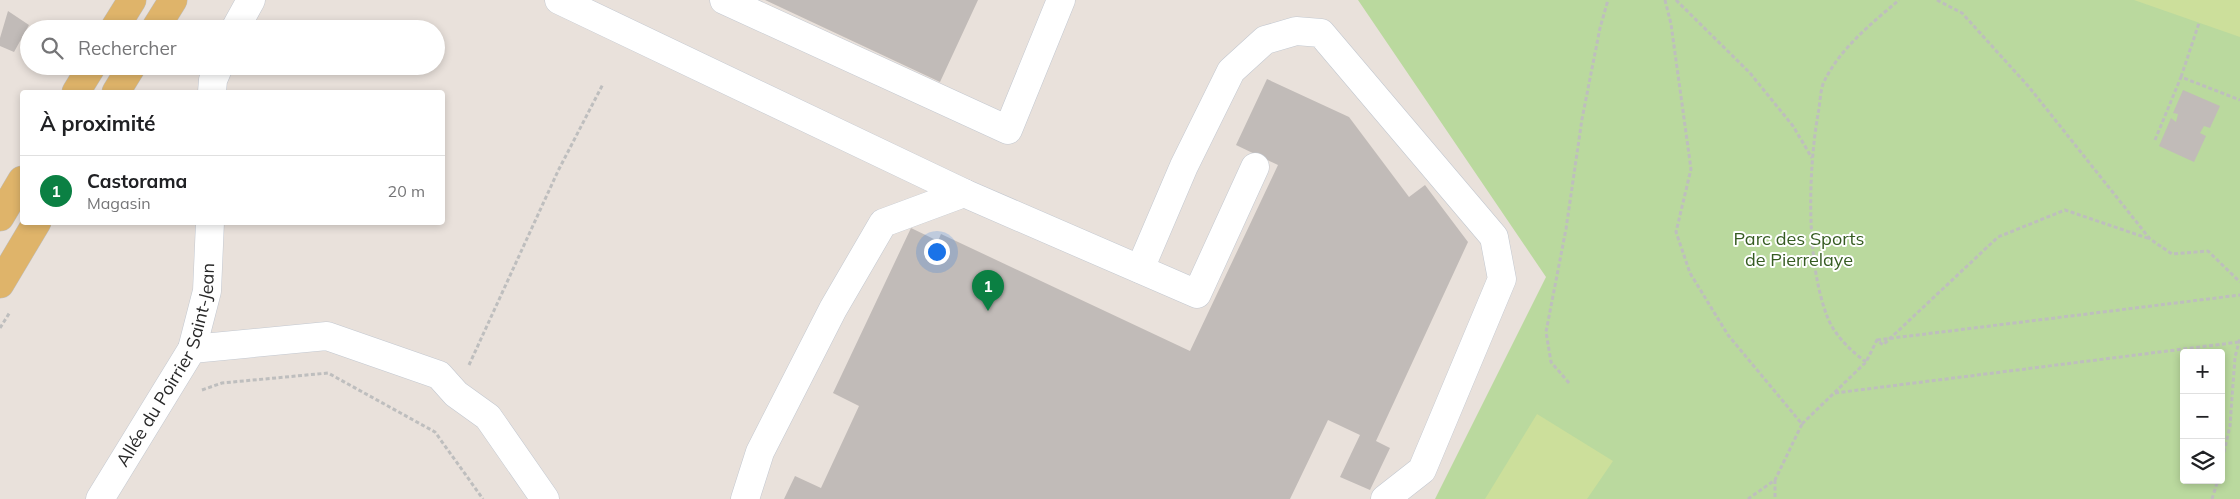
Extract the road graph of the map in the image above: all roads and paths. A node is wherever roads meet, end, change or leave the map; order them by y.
1 (132, 0) edge
2 (173, 0) edge
3 (251, 0) edge
4 (559, 0) edge
5 (724, 0) edge
6 (1062, 0) edge
7 (1608, 0) edge
8 (1665, 0) edge
9 (1676, 0) edge
10 (1899, 0) edge
11 (1937, 0) edge
12 (120, 20) edge
13 (161, 20) edge
14 (240, 20) edge
15 (2199, 23) dead end
16 (126, 75) edge
17 (214, 75) edge
18 (2181, 77) junction
19 (603, 84) dead end
20 (117, 90) edge
21 (212, 90) edge
22 (2240, 100) edge
23 (2155, 140) dead end
24 (1812, 159) junction
25 (1255, 167) dead end
26 (20, 183) edge
27 (964, 193) junction
28 (0, 217) edge
29 (35, 225) edge
30 (210, 225) edge
31 (2150, 239) junction
32 (1140, 269) junction
33 (2240, 282) edge
34 (0, 284) edge
35 (2240, 295) edge
36 (1877, 340) junction
37 (2239, 340) edge
38 (192, 350) junction
39 (1866, 362) junction
40 (172, 382) junction
41 (1569, 383) dead end
42 (1834, 393) junction
43 (456, 394) junction
44 (1802, 424) junction
45 (2225, 448) edge
46 (1775, 480) junction
47 (2217, 484) edge
48 (100, 499) edge
49 (483, 499) edge
50 (545, 499) edge
51 (745, 499) edge
52 (1385, 499) edge
53 (1748, 499) edge
54 (1775, 499) edge
55 (2212, 499) edge

1 - 12 main road
2 - 13 main road
3 - 14 street
4 - 27 street
5 - 6 street
7 - 41 path
8 - 44 path
9 - 24 path
10 - 24 path
11 - 31 path
15 - 18 path
16 - 20 main road
17 - 21 street
18 - 22 path
18 - 23 path
19 - 43 path
24 - 39 path
25 - 32 street
26 - 28 main road
27 - 32 street
27 - 51 street
29 - 34 main road
30 - 38 street, Allée du Poirrier Saint-Jean
31 - 33 path
31 - 36 path
32 - 52 street
35 - 36 path
36 - 39 path
37 - 42 path
37 - 45 path
38 - 40 street, Allée du Poirrier Saint-Jean
38 - 43 street
39 - 42 path
40 - 48 street, Allée du Poirrier Saint-Jean
40 - 49 path
42 - 44 path
43 - 50 street
44 - 46 path
46 - 53 path
46 - 54 path
47 - 55 path

